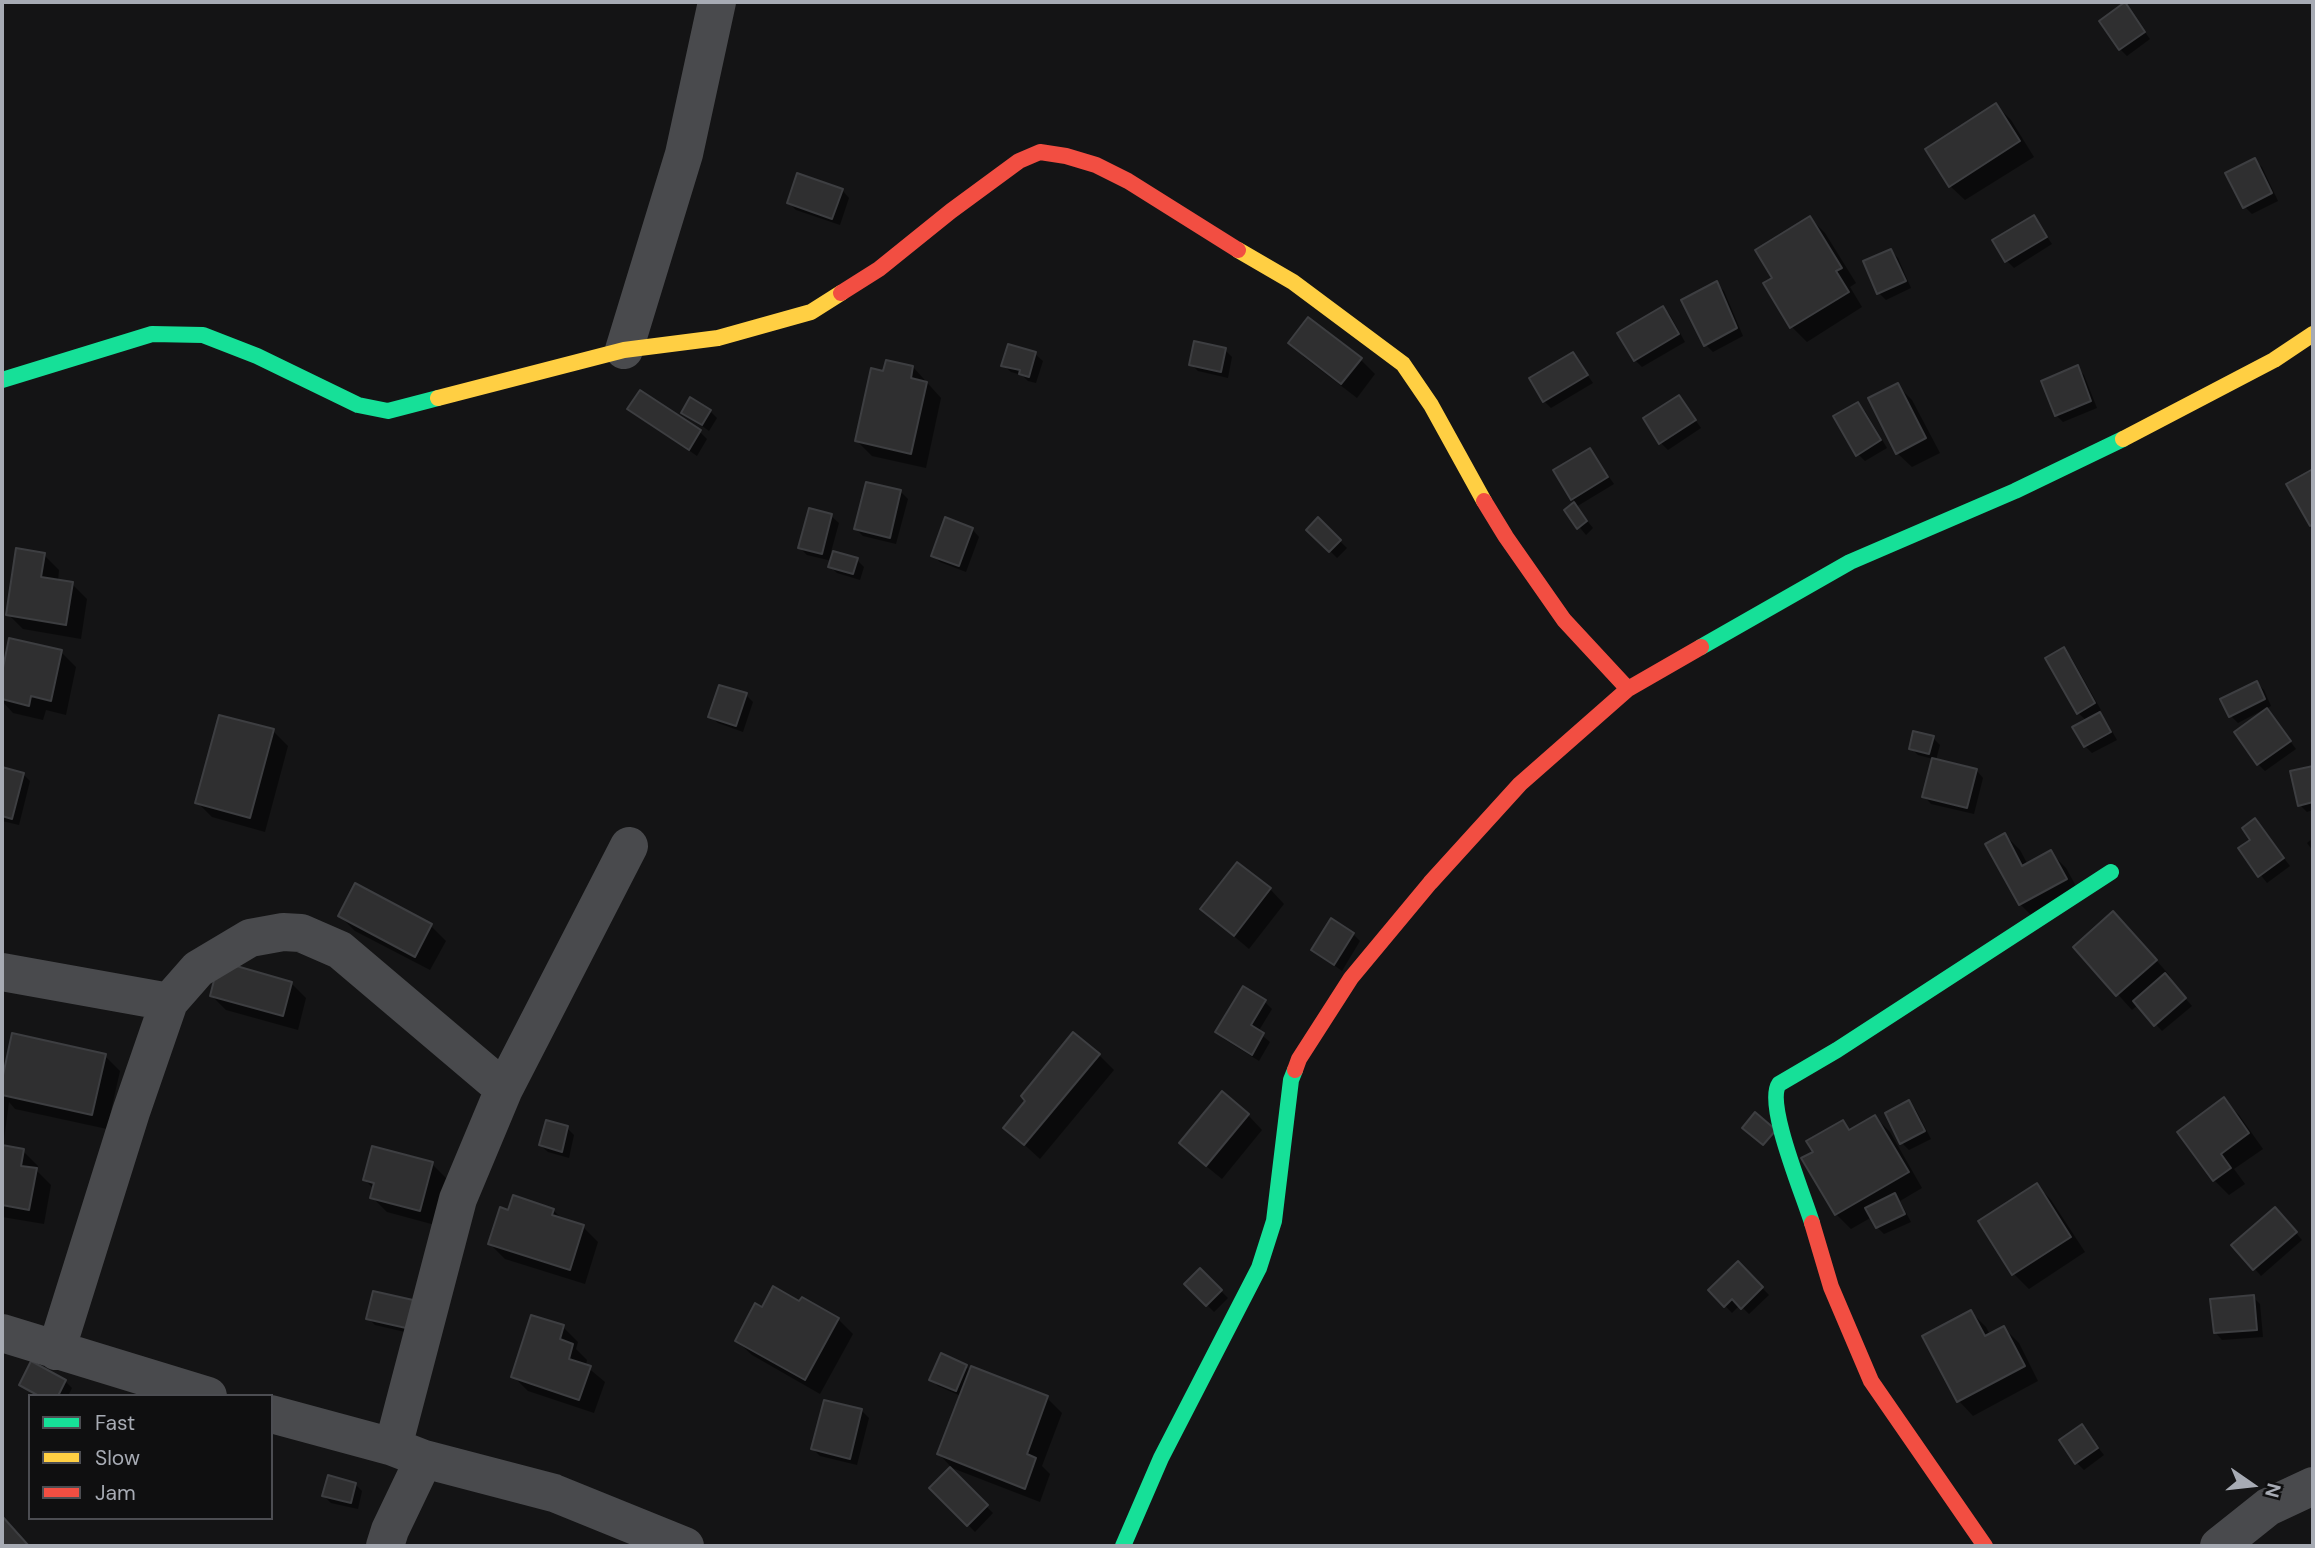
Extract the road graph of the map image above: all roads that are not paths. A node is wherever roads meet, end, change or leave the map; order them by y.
1 (717, 2) edge
2 (2313, 334) edge
3 (624, 350) junction
4 (2, 380) edge
5 (1628, 689) junction
6 (629, 846) dead end
7 (2111, 872) dead end
8 (2, 972) edge
9 (169, 1002) junction
10 (504, 1089) junction
11 (2, 1333) edge
12 (56, 1350) junction
13 (201, 1394) edge
14 (273, 1415) edge
15 (408, 1453) junction
16 (2313, 1486) edge
17 (385, 1546) edge
18 (685, 1546) edge
19 (1123, 1546) edge
20 (1985, 1546) edge
21 (2219, 1546) edge

1 - 3 street
2 - 5 street
3 - 4 street
3 - 5 street
5 - 19 street
6 - 10 street
7 - 20 street
8 - 9 street
9 - 10 street
9 - 12 street
10 - 15 street
11 - 12 street
12 - 13 street
14 - 15 street
15 - 17 street
15 - 18 street
16 - 21 street

